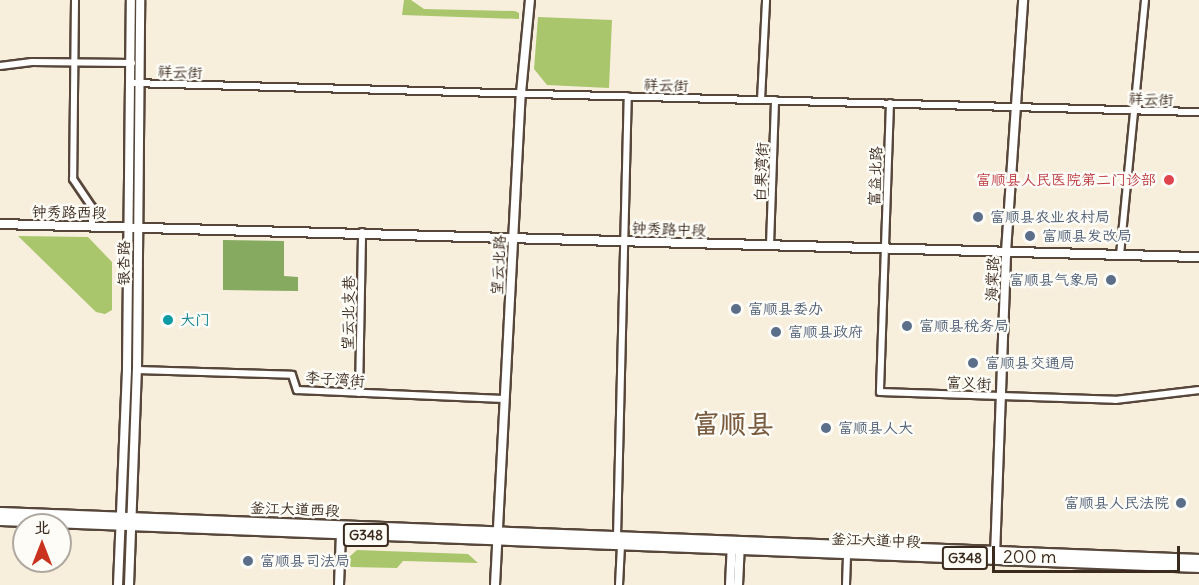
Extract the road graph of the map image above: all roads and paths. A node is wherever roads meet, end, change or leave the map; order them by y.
1 (75, 0) edge
2 (131, 0) edge
3 (140, 0) edge
4 (530, 0) edge
5 (766, 0) edge
6 (1023, 0) edge
7 (1145, 0) edge
8 (72, 63) junction
9 (132, 63) junction
10 (0, 66) edge
11 (136, 83) junction
12 (521, 93) junction
13 (627, 96) junction
14 (761, 100) junction
15 (775, 100) junction
16 (890, 104) junction
17 (1015, 107) junction
18 (1135, 110) junction
19 (1199, 112) edge
20 (0, 224) edge
21 (92, 226) junction
22 (133, 227) junction
23 (362, 232) junction
24 (513, 238) junction
25 (624, 241) junction
26 (770, 245) junction
27 (884, 249) junction
28 (1006, 252) junction
29 (1120, 255) junction
30 (1199, 257) edge
31 (137, 370) junction
32 (1199, 390) edge
33 (359, 393) junction
34 (1001, 396) junction
35 (504, 399) junction
36 (0, 512) edge
37 (0, 520) edge
38 (126, 521) junction
39 (341, 534) junction
40 (496, 536) junction
41 (619, 541) junction
42 (736, 546) junction
43 (847, 554) junction
44 (995, 555) junction
45 (1199, 563) edge
46 (118, 585) edge
47 (129, 585) edge
48 (339, 585) edge
49 (495, 585) edge
50 (619, 585) edge
51 (730, 585) edge
52 (738, 585) edge
53 (846, 585) edge

1 - 8 street
2 - 9 street, 银杏路
3 - 11 street, 银杏路
4 - 12 street, 望云北路
5 - 14 street
6 - 17 street, 海棠路
7 - 18 street
8 - 9 street
8 - 10 street
8 - 21 street
9 - 11 street, 银杏路
11 - 12 street, 祥云街
11 - 22 street, 银杏路
12 - 13 street, 祥云街
12 - 24 street, 望云北路
13 - 14 street, 祥云街
13 - 25 street
14 - 15 street, 祥云街
15 - 16 street, 祥云街
15 - 26 street, 白果湾街
16 - 17 street, 祥云街
16 - 27 street, 富益北路
17 - 18 street, 祥云街
17 - 28 street, 海棠路
18 - 19 street, 祥云街
18 - 29 street
20 - 21 street, 钟秀路西段
21 - 22 street, 钟秀路西段
22 - 23 street, 钟秀路中段
22 - 31 street, 银杏路
22 - 38 street, 银杏路
23 - 24 street, 钟秀路中段
23 - 33 street, 望云北支巷
24 - 25 street, 钟秀路中段
24 - 35 street, 望云北路
25 - 26 street, 钟秀路中段
25 - 41 street
26 - 27 street, 钟秀路中段
27 - 28 street, 钟秀路中段
27 - 34 street, 富义街
28 - 29 street, 钟秀路中段
28 - 34 street, 海棠路
29 - 30 street, 钟秀路中段
31 - 33 street, 李子湾街
31 - 38 street, 银杏路
32 - 34 street, 富义街
33 - 35 street, 李子湾街
34 - 44 street, 海棠路
35 - 40 street, 望云北路
36 - 38 main road, 釜江大道西段 / G348
37 - 38 main road, 釜江大道西段 / G348
38 - 39 main road, 釜江大道西段 / G348
38 - 40 main road, 釜江大道西段 / G348
38 - 46 street
38 - 47 street
39 - 40 main road, 釜江大道西段 / G348
39 - 48 street
40 - 41 main road, 釜江大道西段 / G348
40 - 49 street, 望云北路
41 - 42 main road, 釜江大道西段 / G348
41 - 50 street
42 - 43 main road, 釜江大道中段 / G348
42 - 44 main road, 釜江大道中段 / G348
42 - 51 street
42 - 52 street
43 - 44 main road, 釜江大道中段 / G348
43 - 53 street
44 - 45 main road, 釜江大道中段 / G348

